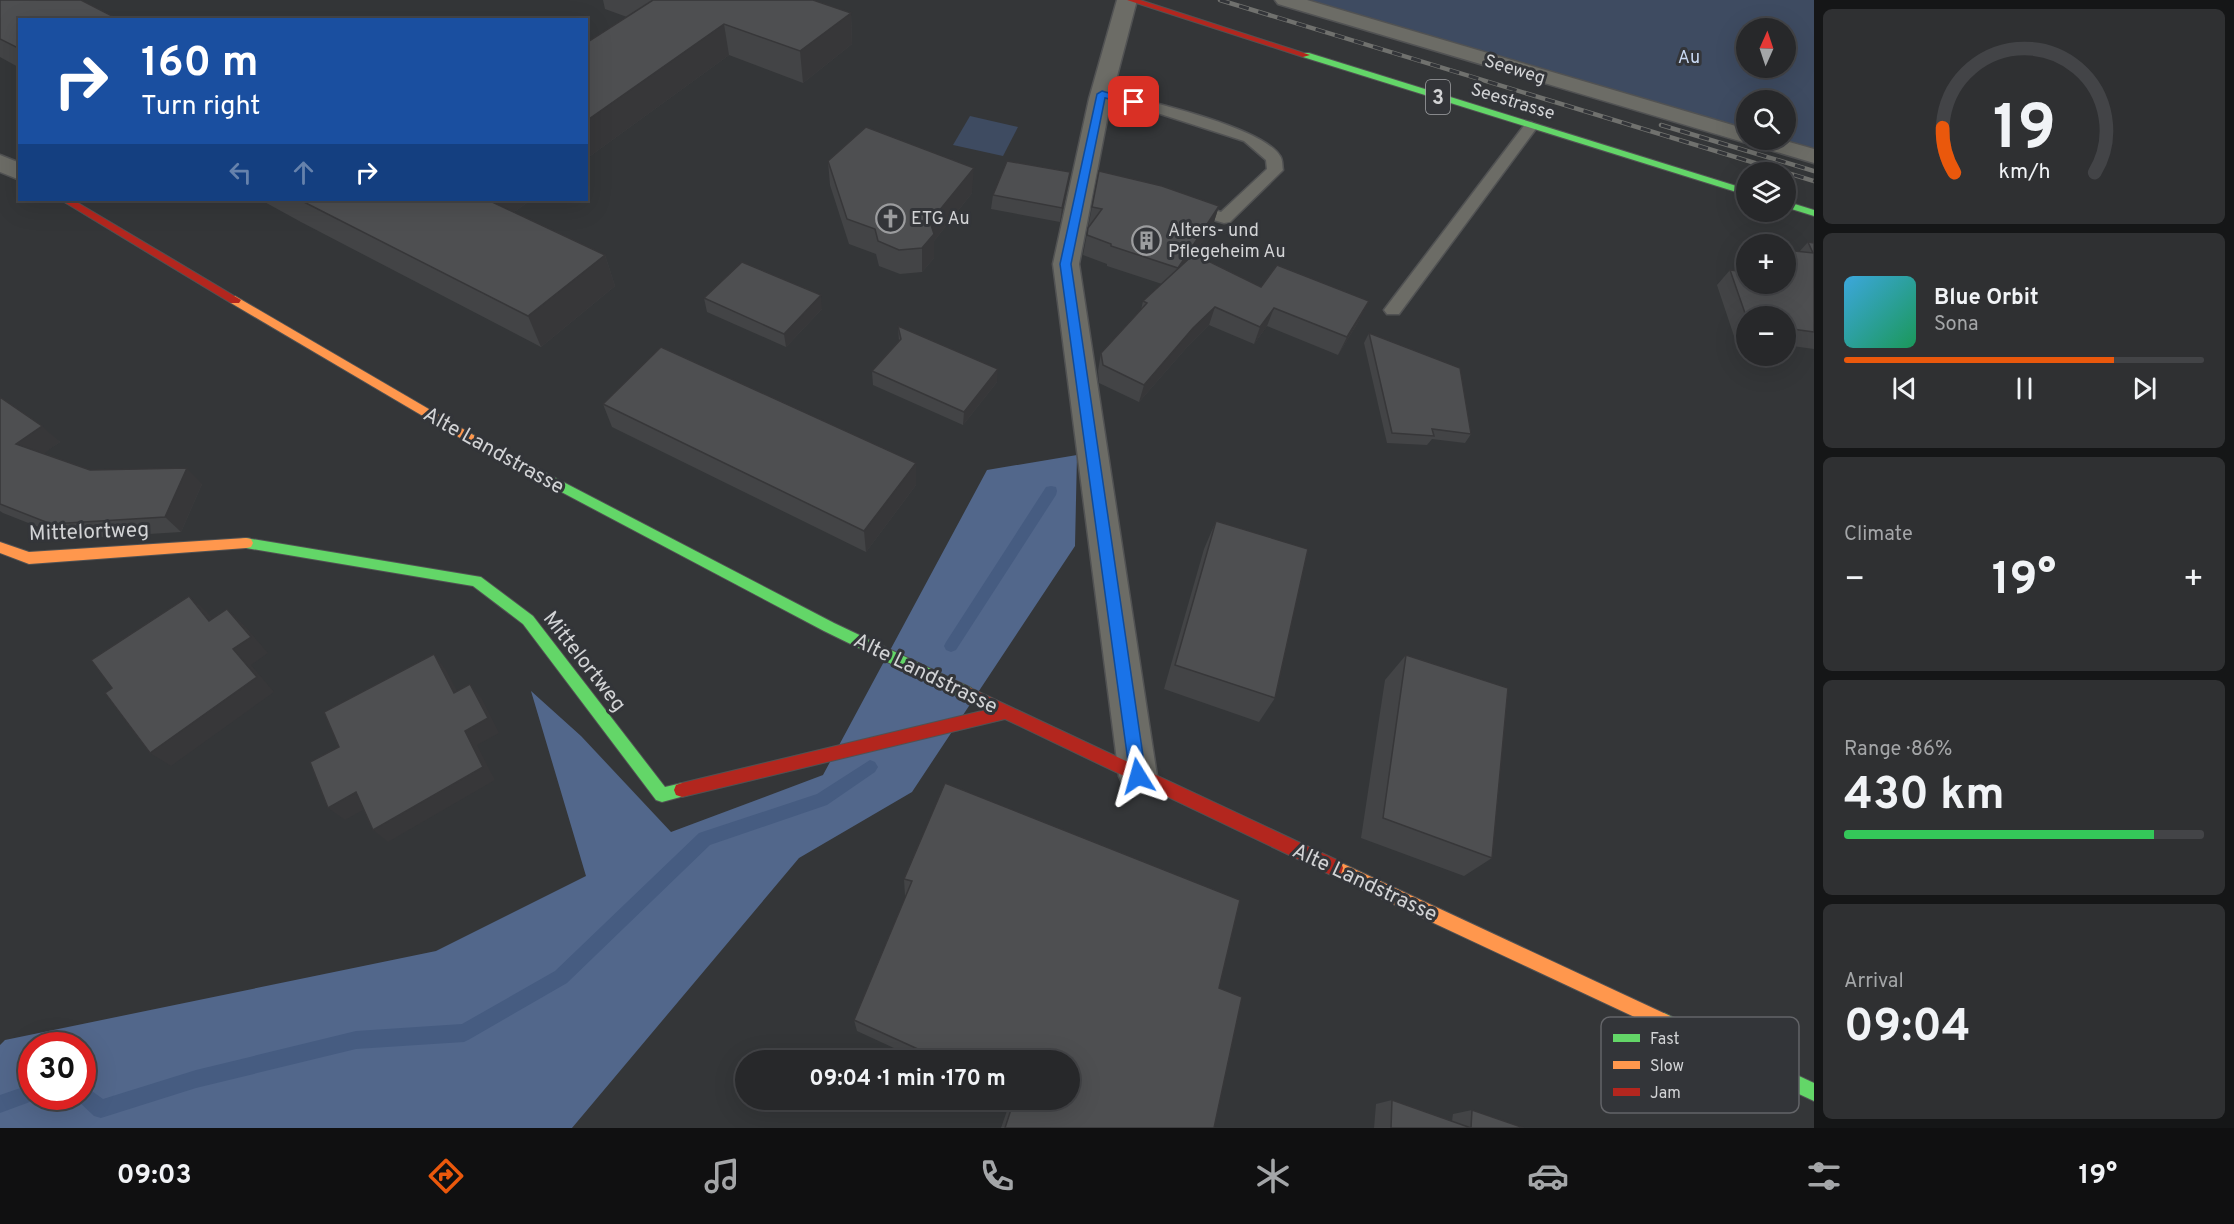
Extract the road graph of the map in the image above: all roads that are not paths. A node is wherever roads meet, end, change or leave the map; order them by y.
1 (1129, 0) edge
2 (1285, 0) edge
3 (1102, 94) junction
4 (1531, 126) junction
5 (1736, 133) edge
6 (1793, 150) edge
7 (1814, 156) edge
8 (0, 162) edge
9 (18, 172) edge
10 (1736, 189) edge
11 (68, 201) edge
12 (1181, 205) edge
13 (1796, 207) edge
14 (1814, 213) edge
15 (1393, 310) dead end
16 (0, 547) edge
17 (1005, 712) junction
18 (1138, 776) junction
19 (1654, 1017) edge
20 (1799, 1085) edge
21 (1814, 1092) edge

1 - 3 street
1 - 4 street, Seestrasse / 3
2 - 5 street, Seeweg
3 - 12 lane
3 - 18 street
4 - 10 street, Seestrasse / 3
4 - 15 lane
6 - 7 street
8 - 9 street
11 - 17 street, Alte Landstrasse
13 - 14 street
16 - 17 street, Mittelortweg
17 - 18 street, Alte Landstrasse
18 - 19 street, Alte Landstrasse
20 - 21 street, Alte Landstrasse

